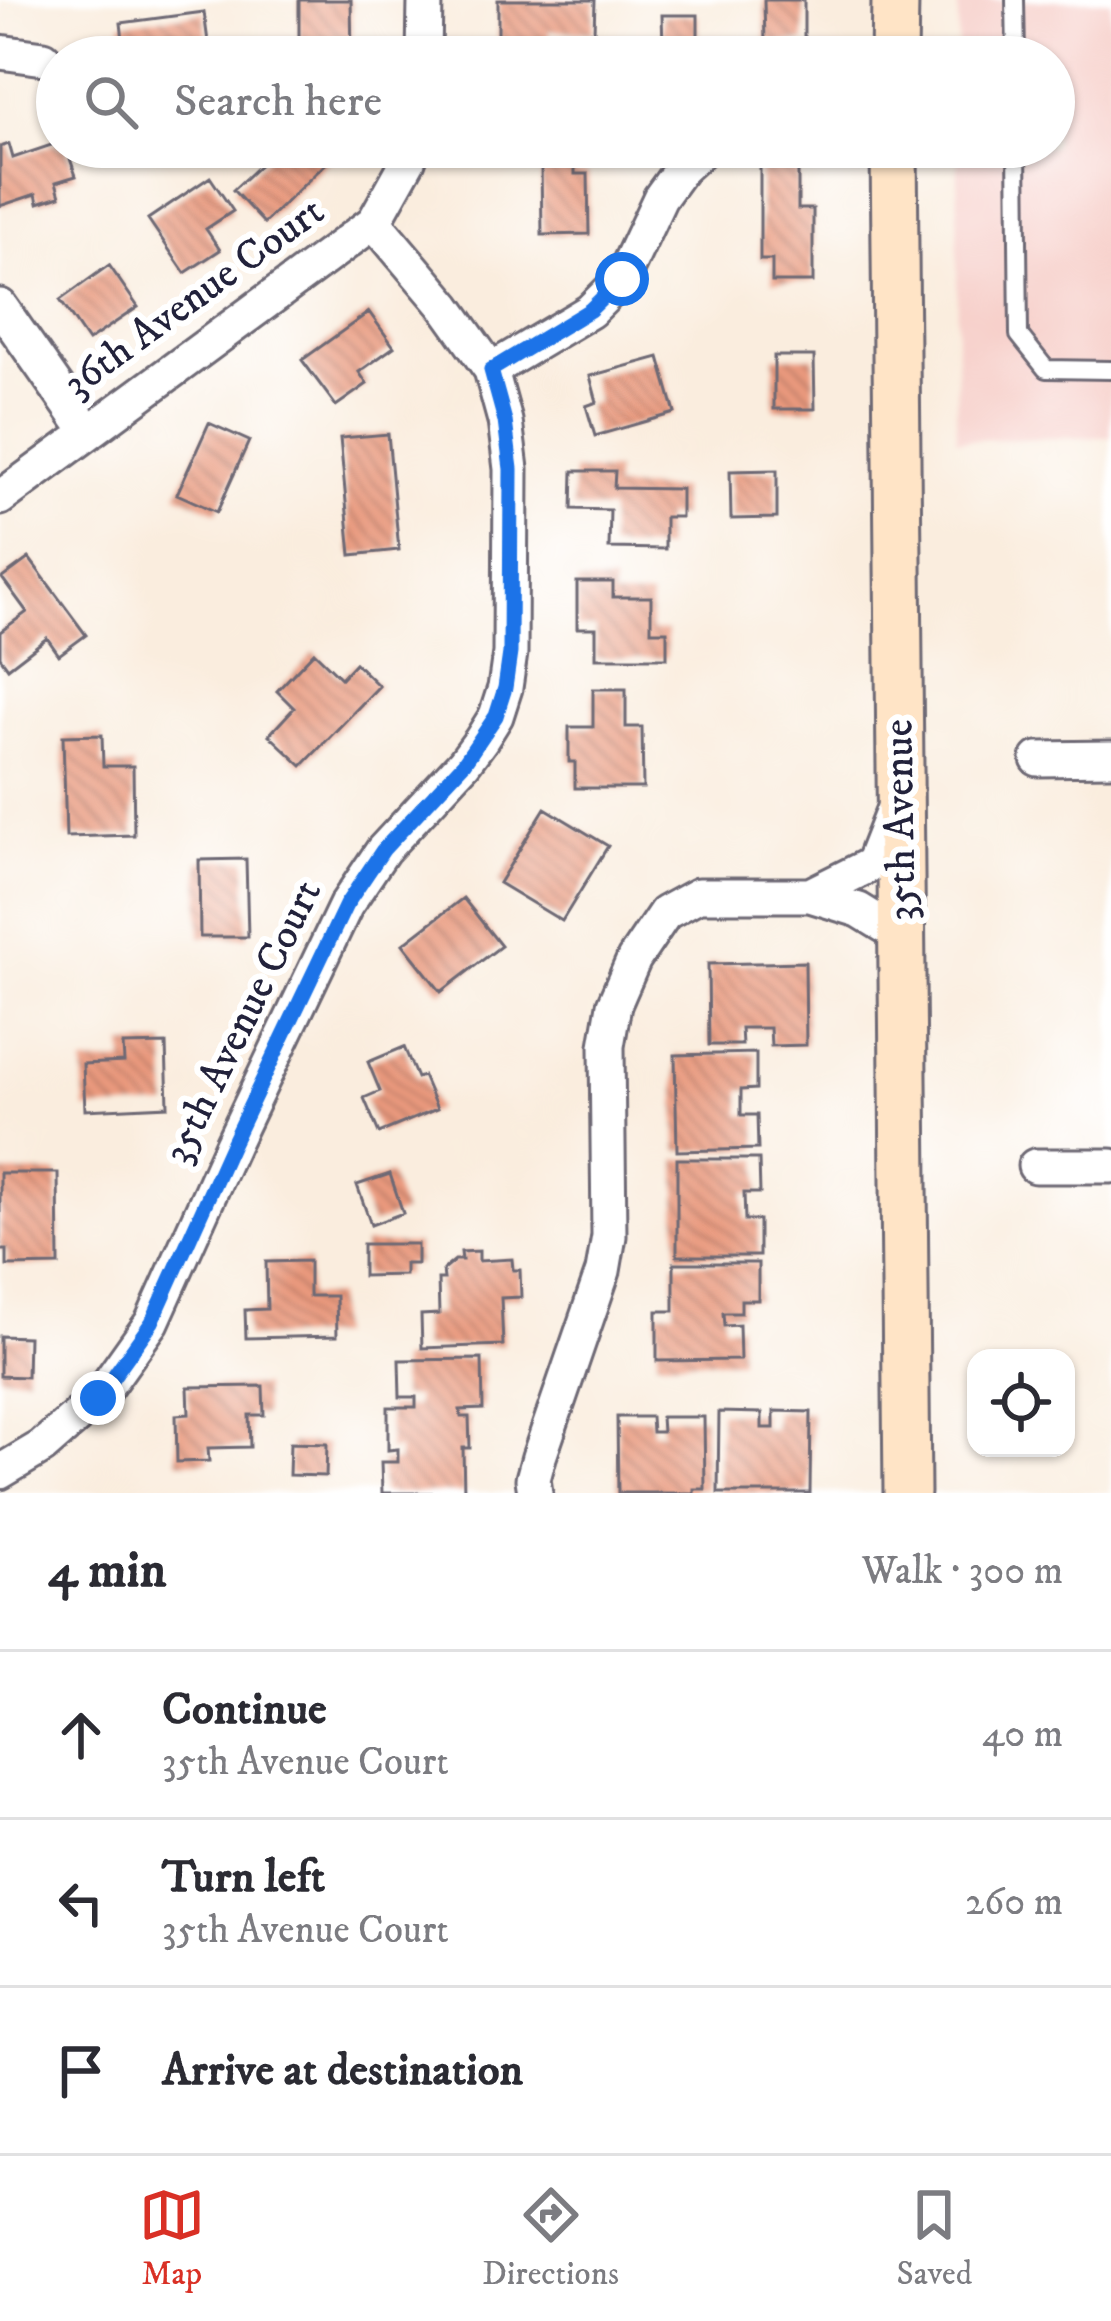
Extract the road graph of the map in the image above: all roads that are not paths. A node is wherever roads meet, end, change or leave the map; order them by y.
1 (425, 0) edge
2 (895, 0) edge
3 (1015, 0) edge
4 (424, 36) edge
5 (894, 36) edge
6 (1016, 36) edge
7 (0, 52) edge
8 (36, 57) edge
9 (404, 168) edge
10 (682, 168) edge
11 (894, 168) edge
12 (1017, 168) edge
13 (374, 222) junction
14 (0, 306) edge
15 (491, 370) junction
16 (1111, 370) edge
17 (88, 432) junction
18 (0, 498) edge
19 (1111, 758) edge
20 (1038, 759) dead end
21 (899, 796) junction
22 (810, 895) junction
23 (903, 937) junction
24 (1035, 1166) dead end
25 (1111, 1166) edge
26 (0, 1472) edge
27 (535, 1493) edge
28 (907, 1493) edge

1 - 4 street
2 - 5 main road
3 - 6 lane
7 - 8 street
9 - 13 street, 36th Avenue Court
10 - 15 street
11 - 21 main road, 35th Avenue
12 - 16 lane
13 - 15 street, 35th Avenue Court
13 - 17 street, 36th Avenue Court
14 - 17 street
15 - 26 street, 35th Avenue Court
17 - 18 street, 36th Avenue Court
19 - 20 street
21 - 22 street
21 - 23 main road, 35th Avenue
22 - 23 street
22 - 27 street
23 - 28 main road, 35th Avenue
24 - 25 street

